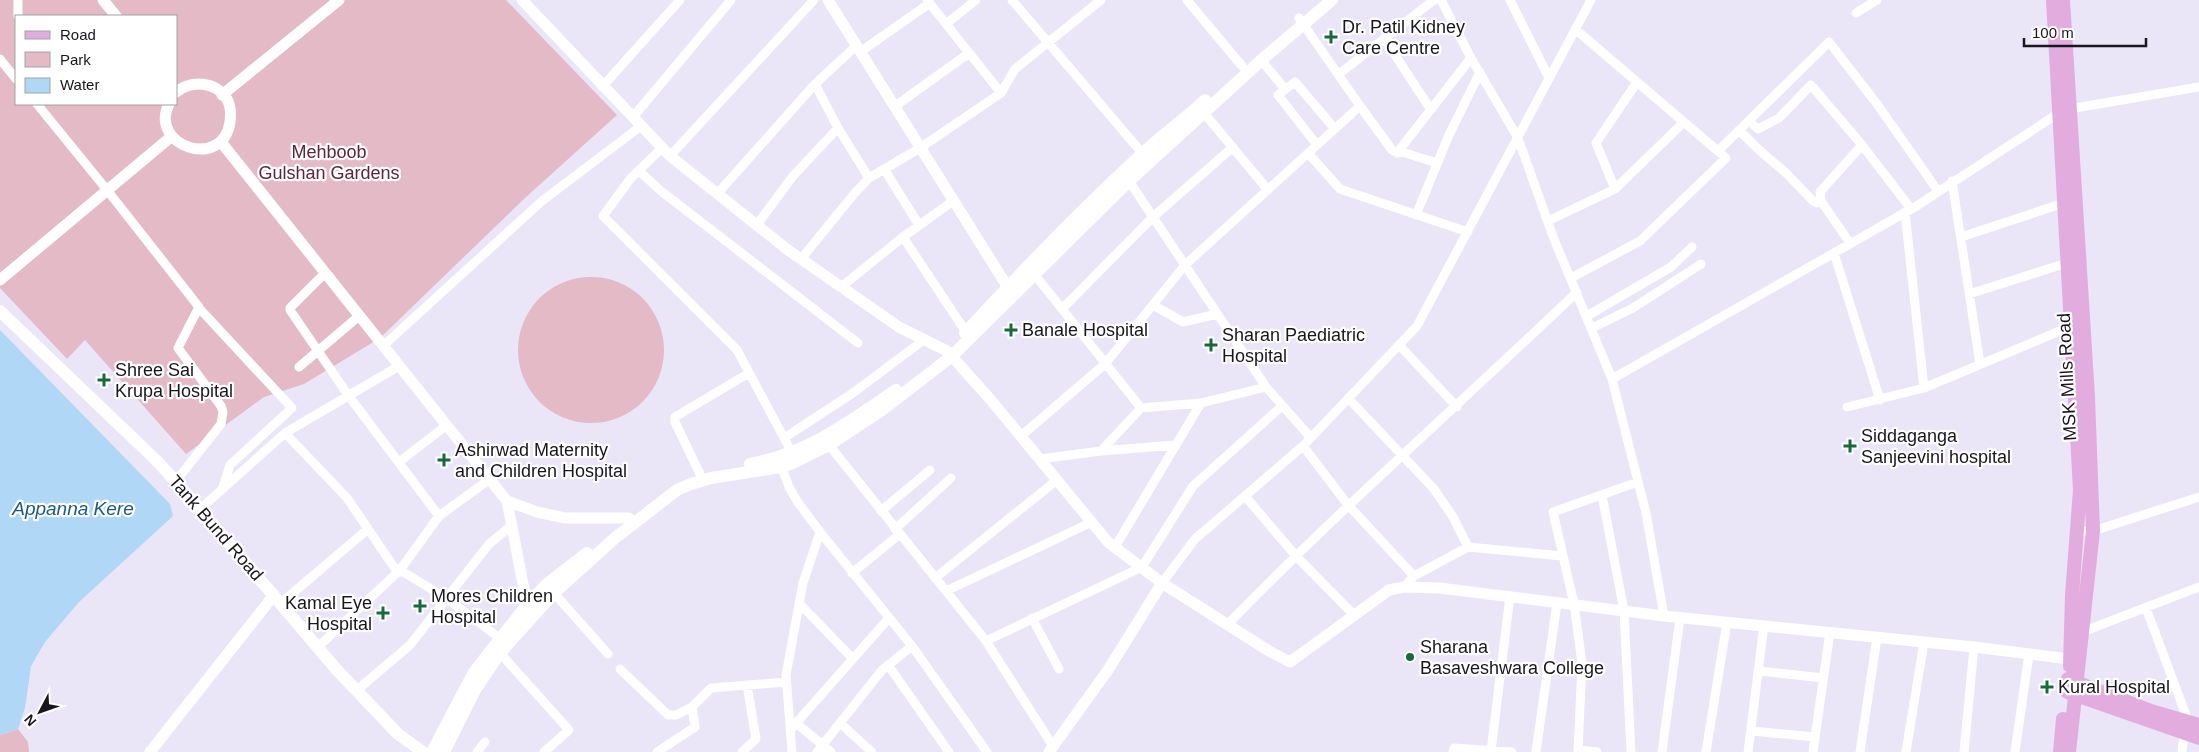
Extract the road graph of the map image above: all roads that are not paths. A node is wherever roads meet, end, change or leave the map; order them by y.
1 (18, 0) edge
2 (103, 0) edge
3 (339, 0) edge
4 (522, 0) edge
5 (680, 0) edge
6 (731, 0) edge
7 (814, 0) edge
8 (828, 0) edge
9 (976, 0) edge
10 (1012, 0) edge
11 (1101, 0) edge
12 (1187, 0) edge
13 (1321, 0) edge
14 (1332, 0) edge
15 (1434, 0) edge
16 (1441, 0) edge
17 (1510, 0) edge
18 (1591, 0) edge
19 (1877, 0) edge
20 (2053, 0) edge
21 (2063, 0) edge
22 (929, 2) edge
23 (1856, 13) dead end
24 (18, 15) edge
25 (115, 15) edge
26 (1301, 21) junction
27 (946, 24) junction
28 (1575, 30) junction
29 (1384, 38) junction
30 (1047, 44) junction
31 (858, 49) junction
32 (969, 53) junction
33 (1471, 58) junction
34 (0, 59) edge
35 (1260, 60) junction
36 (1245, 69) junction
37 (1480, 72) junction
38 (1339, 74) junction
39 (15, 78) edge
40 (1549, 78) junction
41 (1637, 82) junction
42 (815, 84) junction
43 (602, 86) junction
44 (2199, 87) edge
45 (1285, 90) junction
46 (178, 91) edge
47 (1001, 93) junction
48 (222, 95) junction
49 (38, 105) edge
50 (168, 105) edge
51 (1360, 106) junction
52 (894, 107) junction
53 (1431, 110) junction
54 (2064, 111) junction
55 (1204, 113) junction
56 (632, 117) junction
57 (1748, 121) junction
58 (1684, 122) junction
59 (641, 126) junction
60 (838, 128) junction
61 (1335, 129) junction
62 (1739, 130) junction
63 (172, 136) junction
64 (1518, 138) junction
65 (221, 142) junction
66 (1317, 145) junction
67 (1862, 145) junction
68 (920, 148) junction
69 (1233, 148) junction
70 (1718, 151) junction
71 (666, 152) junction
72 (1397, 153) junction
73 (1142, 154) junction
74 (1308, 154) junction
75 (1437, 164) junction
76 (884, 169) junction
77 (639, 171) junction
78 (869, 178) junction
79 (1129, 181) junction
80 (1952, 182) junction
81 (1615, 189) junction
82 (108, 190) junction
83 (1268, 190) junction
84 (1938, 191) junction
85 (718, 193) junction
86 (1822, 200) junction
87 (953, 201) junction
88 (2069, 202) junction
89 (1908, 211) junction
90 (1416, 214) junction
91 (1153, 217) junction
92 (1548, 221) junction
93 (919, 225) junction
94 (756, 226) junction
95 (1468, 232) junction
96 (1960, 236) junction
97 (903, 237) junction
98 (1850, 244) junction
99 (1692, 247) dead end
100 (1834, 253) junction
101 (800, 259) junction
102 (2067, 263) junction
103 (1701, 264) dead end
104 (1185, 265) junction
105 (325, 273) junction
106 (1035, 275) junction
107 (1571, 278) junction
108 (0, 280) edge
109 (1007, 286) junction
110 (841, 287) junction
111 (1577, 292) junction
112 (1969, 294) junction
113 (1152, 305) junction
114 (199, 308) junction
115 (1062, 309) junction
116 (0, 311) edge
117 (1217, 314) junction
118 (359, 316) junction
119 (1587, 316) junction
120 (2077, 324) junction
121 (1592, 328) junction
122 (966, 332) junction
123 (925, 339) junction
124 (858, 342) dead end
125 (1399, 345) junction
126 (383, 346) junction
127 (318, 351) junction
128 (949, 354) junction
129 (1106, 364) junction
130 (1980, 364) junction
131 (399, 366) junction
132 (299, 368) dead end
133 (749, 372) junction
134 (1612, 379) junction
135 (1266, 387) junction
136 (1924, 388) junction
137 (348, 395) junction
138 (1348, 398) junction
139 (1880, 400) junction
140 (1202, 403) junction
141 (1282, 406) junction
142 (1457, 407) junction
143 (1847, 407) dead end
144 (1141, 408) junction
145 (447, 425) junction
146 (285, 433) junction
147 (1021, 436) junction
148 (784, 438) junction
149 (1311, 438) junction
150 (829, 445) junction
151 (1175, 445) junction
152 (1302, 446) junction
153 (1101, 451) junction
154 (792, 453) junction
155 (1403, 456) junction
156 (1040, 459) junction
157 (399, 462) junction
158 (780, 462) junction
159 (930, 470) dead end
160 (700, 474) junction
161 (951, 478) dead end
162 (490, 479) junction
163 (1058, 480) junction
164 (176, 481) junction
165 (1638, 482) junction
166 (222, 490) junction
167 (1602, 495) junction
168 (1245, 496) junction
169 (2199, 497) edge
170 (507, 501) junction
171 (1348, 505) junction
172 (200, 509) junction
173 (881, 511) junction
174 (439, 516) junction
175 (629, 518) junction
176 (1092, 522) junction
177 (511, 526) junction
178 (368, 529) junction
179 (898, 531) junction
180 (2093, 531) junction
181 (820, 532) junction
182 (2077, 532) junction
183 (1115, 547) junction
184 (1468, 547) junction
185 (1295, 554) junction
186 (1562, 556) junction
187 (1142, 568) junction
188 (399, 572) junction
189 (852, 573) junction
190 (1414, 576) junction
191 (935, 578) junction
192 (1162, 583) junction
193 (1404, 587) junction
194 (2199, 587) edge
195 (946, 591) junction
196 (554, 593) junction
197 (1510, 596) junction
198 (446, 598) junction
199 (278, 599) junction
200 (1557, 602) junction
201 (799, 603) junction
202 (1574, 604) junction
203 (527, 605) junction
204 (2146, 608) junction
205 (1624, 611) junction
206 (1354, 614) junction
207 (1664, 616) junction
208 (890, 618) junction
209 (1032, 618) junction
210 (1680, 618) junction
211 (1727, 622) junction
212 (1227, 624) junction
213 (1764, 626) junction
214 (1830, 632) junction
215 (2082, 632) junction
216 (1877, 637) junction
217 (501, 639) junction
218 (986, 641) junction
219 (1924, 642) junction
220 (912, 646) junction
221 (318, 647) junction
222 (1974, 647) junction
223 (500, 653) junction
224 (608, 654) dead end
225 (2028, 654) junction
226 (853, 659) junction
227 (2075, 660) junction
228 (888, 665) junction
229 (620, 669) dead end
230 (1059, 669) dead end
231 (1759, 671) junction
232 (1823, 678) junction
233 (786, 682) junction
234 (747, 685) junction
235 (2071, 687) junction
236 (356, 691) junction
237 (692, 707) junction
238 (840, 723) junction
239 (793, 726) junction
240 (2191, 727) edge
241 (1752, 731) junction
242 (1815, 737) junction
243 (2199, 738) edge
244 (484, 742) dead end
245 (820, 748) edge
246 (1051, 749) edge
247 (945, 751) edge
248 (1497, 751) edge
249 (1578, 751) edge
250 (150, 752) edge
251 (423, 752) edge
252 (432, 752) edge
253 (444, 752) edge
254 (477, 752) edge
255 (544, 752) edge
256 (657, 752) edge
257 (742, 752) edge
258 (792, 752) edge
259 (830, 752) edge
260 (872, 752) edge
261 (987, 752) edge
262 (1453, 752) edge
263 (1512, 752) edge
264 (1536, 752) edge
265 (1597, 752) edge
266 (1631, 752) edge
267 (1662, 752) edge
268 (1706, 752) edge
269 (1748, 752) edge
270 (1813, 752) edge
271 (1860, 752) edge
272 (1906, 752) edge
273 (1964, 752) edge
274 (2015, 752) edge
275 (2060, 752) edge
276 (2070, 752) edge
277 (2182, 752) edge

1 - 24 street
2 - 25 street
3 - 48 street
4 - 43 street
5 - 43 street
6 - 56 street
7 - 71 street
8 - 31 street
9 - 27 street
10 - 30 street
11 - 30 street
12 - 36 street
13 - 26 main road
14 - 26 main road
15 - 29 street
16 - 33 street
17 - 40 street
18 - 28 street
19 - 23 street
20 - 54 main road, MSK Mills Road
21 - 54 main road, MSK Mills Road
22 - 27 street
22 - 31 street
26 - 35 main road
26 - 36 main road
26 - 38 street
27 - 32 street
28 - 40 street
28 - 41 street
29 - 38 street
29 - 53 street
30 - 47 street
30 - 73 street
31 - 42 street
31 - 52 street
32 - 47 street
32 - 52 street
33 - 37 street
33 - 53 street
34 - 39 street
35 - 36 main road
35 - 45 street
36 - 55 main road
36 - 73 main road
37 - 64 street
37 - 75 street
38 - 51 street
40 - 64 street
41 - 58 street
41 - 81 street
42 - 60 street
42 - 85 street
43 - 56 street
44 - 54 street
45 - 61 street
45 - 66 street
46 - 48 street
47 - 68 street
48 - 65 street
49 - 82 street
50 - 63 street
51 - 61 street
51 - 72 street
52 - 68 street
53 - 72 street
54 - 80 street
54 - 88 main road, MSK Mills Road
55 - 69 street
55 - 79 main road
56 - 59 street
57 - 62 street
57 - 67 street
57 - 84 street
58 - 70 street
58 - 81 street
59 - 71 street
59 - 126 street
60 - 78 street
60 - 94 street
61 - 66 street
62 - 70 street
62 - 86 street
63 - 65 street
63 - 82 street
64 - 92 street
64 - 95 street
65 - 105 street
66 - 74 street
67 - 86 street
67 - 89 street
68 - 76 street
68 - 87 street
69 - 83 street
69 - 91 street
70 - 107 street
71 - 77 street
71 - 85 street
72 - 75 street
73 - 109 main road
74 - 83 street
74 - 90 street
75 - 90 street
76 - 78 street
76 - 93 street
77 - 124 street
77 - 133 street
78 - 101 street
79 - 91 street
79 - 106 main road
80 - 84 street
80 - 96 street
81 - 92 street
82 - 108 street
82 - 114 street
83 - 104 street
84 - 89 street
85 - 94 street
86 - 98 street
87 - 93 street
87 - 109 street
88 - 96 street
88 - 102 main road, MSK Mills Road
88 - 120 main road, MSK Mills Road
89 - 98 street
89 - 136 street
90 - 95 street
91 - 104 street
91 - 115 street
92 - 107 street
93 - 97 street
94 - 101 street
95 - 125 street
96 - 112 street
97 - 110 street
97 - 122 street
98 - 100 street
99 - 119 street
100 - 134 street
100 - 139 street
101 - 110 street
102 - 112 street
102 - 120 main road, MSK Mills Road
103 - 121 street
104 - 113 street
104 - 117 street
105 - 118 street
105 - 127 street
106 - 115 street
106 - 128 main road
107 - 111 street
109 - 122 main road
110 - 123 street
111 - 119 street
111 - 142 street
112 - 130 street
113 - 117 street
113 - 129 street
114 - 164 street
114 - 166 street
115 - 129 street
116 - 164 main road, Tank Bund Road
117 - 135 street
118 - 126 street
118 - 127 street
119 - 121 street
120 - 130 street
120 - 180 main road, MSK Mills Road
120 - 182 main road, MSK Mills Road
121 - 134 street
122 - 128 main road
123 - 128 street
123 - 148 street
125 - 138 street
125 - 142 street
126 - 131 street
127 - 132 street
127 - 137 street
128 - 147 street
128 - 150 main road
128 - 154 main road
129 - 144 street
129 - 147 street
130 - 136 street
131 - 137 street
131 - 145 street
133 - 148 street
133 - 160 street
134 - 165 street
135 - 140 street
135 - 141 street
136 - 139 street
137 - 146 street
137 - 157 street
138 - 149 street
138 - 155 street
139 - 143 street
140 - 144 street
140 - 151 street
141 - 149 street
141 - 187 street
142 - 155 street
144 - 153 street
145 - 157 street
145 - 162 street
146 - 166 street
146 - 178 street
147 - 156 street
148 - 154 street
149 - 152 street
150 - 158 main road
150 - 173 street
151 - 153 street
151 - 183 street
152 - 168 street
152 - 171 street
153 - 156 street
154 - 158 main road
155 - 171 street
155 - 184 street
156 - 163 street
157 - 174 street
158 - 160 main road
158 - 181 street
158 - 196 main road
159 - 173 street
160 - 175 main road
161 - 179 street
162 - 170 street
162 - 174 street
163 - 176 street
163 - 191 street
164 - 172 main road, Tank Bund Road
165 - 167 street
165 - 207 street
166 - 172 street
167 - 186 street
167 - 205 street
168 - 185 street
168 - 192 street
169 - 180 street
170 - 175 street
170 - 177 street
171 - 185 street
171 - 190 street
172 - 199 main road, Tank Bund Road
173 - 179 street
174 - 188 street
175 - 203 main road
176 - 183 street
176 - 195 street
177 - 198 street
177 - 203 street
178 - 188 street
178 - 199 street
179 - 189 street
179 - 191 street
180 - 182 street
180 - 215 main road, MSK Mills Road
181 - 189 street
181 - 201 street
182 - 227 main road, MSK Mills Road
183 - 187 street
184 - 186 street
184 - 190 street
185 - 206 street
185 - 212 street
186 - 202 street
187 - 192 street
187 - 209 street
188 - 198 street
188 - 221 street
189 - 208 street
190 - 193 street
191 - 195 street
192 - 212 street
192 - 246 street
193 - 197 street
193 - 206 street
194 - 204 street
195 - 218 street
196 - 223 main road
196 - 224 street
197 - 200 street
197 - 248 street
198 - 217 street
198 - 236 street
199 - 221 main road, Tank Bund Road
199 - 250 street
200 - 202 street
200 - 264 street
201 - 226 street
201 - 233 street
202 - 205 street
202 - 249 street
203 - 217 main road
204 - 215 street
204 - 240 street
205 - 207 street
205 - 266 street
206 - 212 street
207 - 210 street
208 - 220 street
208 - 226 street
209 - 218 street
209 - 230 street
210 - 211 street
210 - 267 street
211 - 213 street
211 - 268 street
213 - 214 street
213 - 231 street
214 - 216 street
214 - 232 street
215 - 227 main road, MSK Mills Road
216 - 219 street
216 - 271 street
217 - 252 main road
218 - 246 street
219 - 222 street
219 - 272 street
220 - 228 street
220 - 261 street
221 - 236 main road, Tank Bund Road
222 - 225 street
222 - 273 street
223 - 253 main road
223 - 255 street
225 - 227 street
225 - 274 street
226 - 239 street
227 - 235 main road, MSK Mills Road
228 - 238 street
228 - 247 street
229 - 237 street
231 - 232 street
231 - 241 street
232 - 242 street
233 - 234 street
233 - 239 street
234 - 237 street
234 - 257 street
235 - 240 main road
235 - 275 main road, MSK Mills Road
235 - 276 main road, MSK Mills Road
236 - 251 main road, Tank Bund Road
237 - 256 street
238 - 245 street
238 - 260 street
239 - 245 street
239 - 258 street
240 - 243 main road
240 - 277 street
241 - 242 street
241 - 269 street
242 - 270 street
244 - 254 street
245 - 259 street
248 - 262 street
248 - 263 street
249 - 265 street

